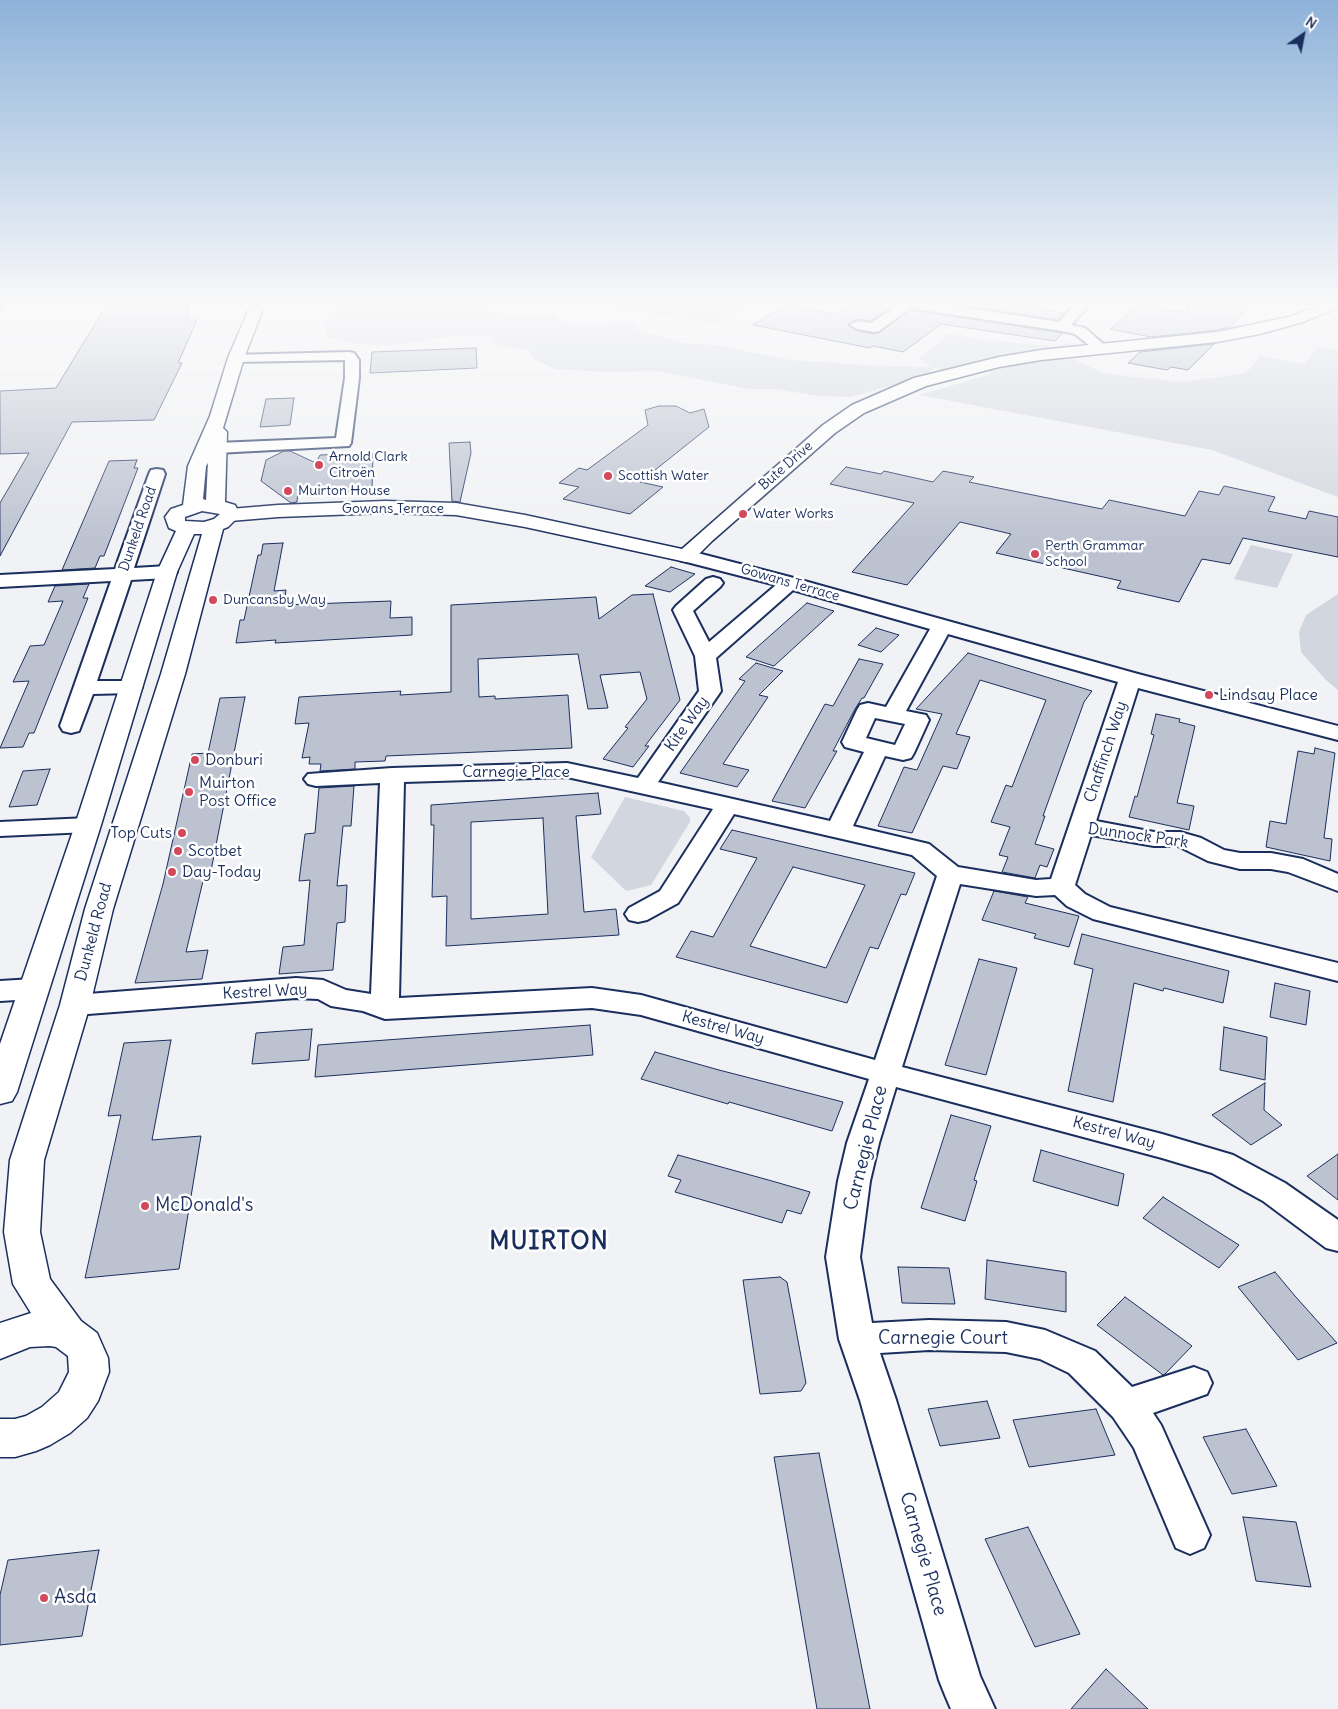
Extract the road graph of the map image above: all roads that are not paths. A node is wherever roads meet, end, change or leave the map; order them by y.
1 (228, 384) edge
2 (351, 384) edge
3 (916, 384) edge
4 (219, 416) junction
5 (217, 448) junction
6 (157, 474) dead end
7 (208, 516) junction
8 (686, 556) junction
9 (167, 572) junction
10 (122, 575) junction
11 (0, 581) edge
12 (713, 582) dead end
13 (790, 583) junction
14 (942, 626) junction
15 (705, 656) junction
16 (1130, 679) junction
17 (131, 687) junction
18 (84, 688) junction
19 (893, 715) junction
20 (71, 726) dead end
21 (1338, 733) edge
22 (877, 748) junction
23 (392, 775) junction
24 (316, 779) dead end
25 (644, 786) junction
26 (727, 805) junction
27 (88, 825) junction
28 (1082, 826) junction
29 (0, 829) edge
30 (838, 831) junction
31 (950, 874) junction
32 (1338, 884) edge
33 (1061, 886) junction
34 (638, 914) dead end
35 (1338, 972) edge
36 (33, 989) junction
37 (0, 991) edge
38 (75, 1005) junction
39 (384, 1009) junction
40 (884, 1073) junction
41 (0, 1092) edge
42 (1338, 1238) edge
43 (67, 1333) junction
44 (857, 1339) junction
45 (0, 1342) edge
46 (1194, 1383) dead end
47 (1126, 1405) junction
48 (5, 1444) edge
49 (1190, 1535) dead end
50 (973, 1709) edge

1 - 4 main road, Dunkeld Road
2 - 5 street
3 - 8 main road, Bute Drive
4 - 5 main road, Dunkeld Road
4 - 7 main road, Dunkeld Road
5 - 7 main road, Dunkeld Road
6 - 10 street, Dunkeld Road
7 - 8 main road, Gowans Terrace
7 - 9 main road, Dunkeld Road
7 - 38 main road, Dunkeld Road
8 - 13 street, Gowans Terrace
9 - 10 street
9 - 17 main road, Dunkeld Road
10 - 11 street
10 - 18 street, Dunkeld Road
12 - 15 street, Kite Way
13 - 14 street, Gowans Terrace
13 - 15 street
14 - 16 street, Gowans Terrace
14 - 19 street
15 - 25 street, Kite Way
16 - 21 street, Gowans Terrace
16 - 28 street, Chaffinch Way
17 - 18 street
17 - 27 main road, Dunkeld Road
18 - 20 street, Dunkeld Road
19 - 22 street
19 - 22 street
22 - 30 street
23 - 24 street, Carnegie Place
23 - 25 street, Carnegie Place
23 - 39 street
25 - 26 street, Carnegie Place
26 - 30 street, Carnegie Place
26 - 34 street
27 - 29 street
27 - 36 main road, Dunkeld Road
28 - 32 street, Dunnock Park
28 - 33 street, Dunnock Park
30 - 31 street, Carnegie Place
31 - 33 street
31 - 40 street, Carnegie Place
33 - 35 street
36 - 37 street
36 - 41 main road, Dunkeld Road
38 - 39 street, Kestrel Way
38 - 43 main road, Dunkeld Road
39 - 40 street, Kestrel Way
40 - 42 street, Kestrel Way
40 - 44 street, Carnegie Place
43 - 45 main road
43 - 48 main road, Dunkeld Road
44 - 47 street, Carnegie Court
44 - 50 street, Carnegie Place
46 - 47 street
47 - 49 street, Carnegie Court

